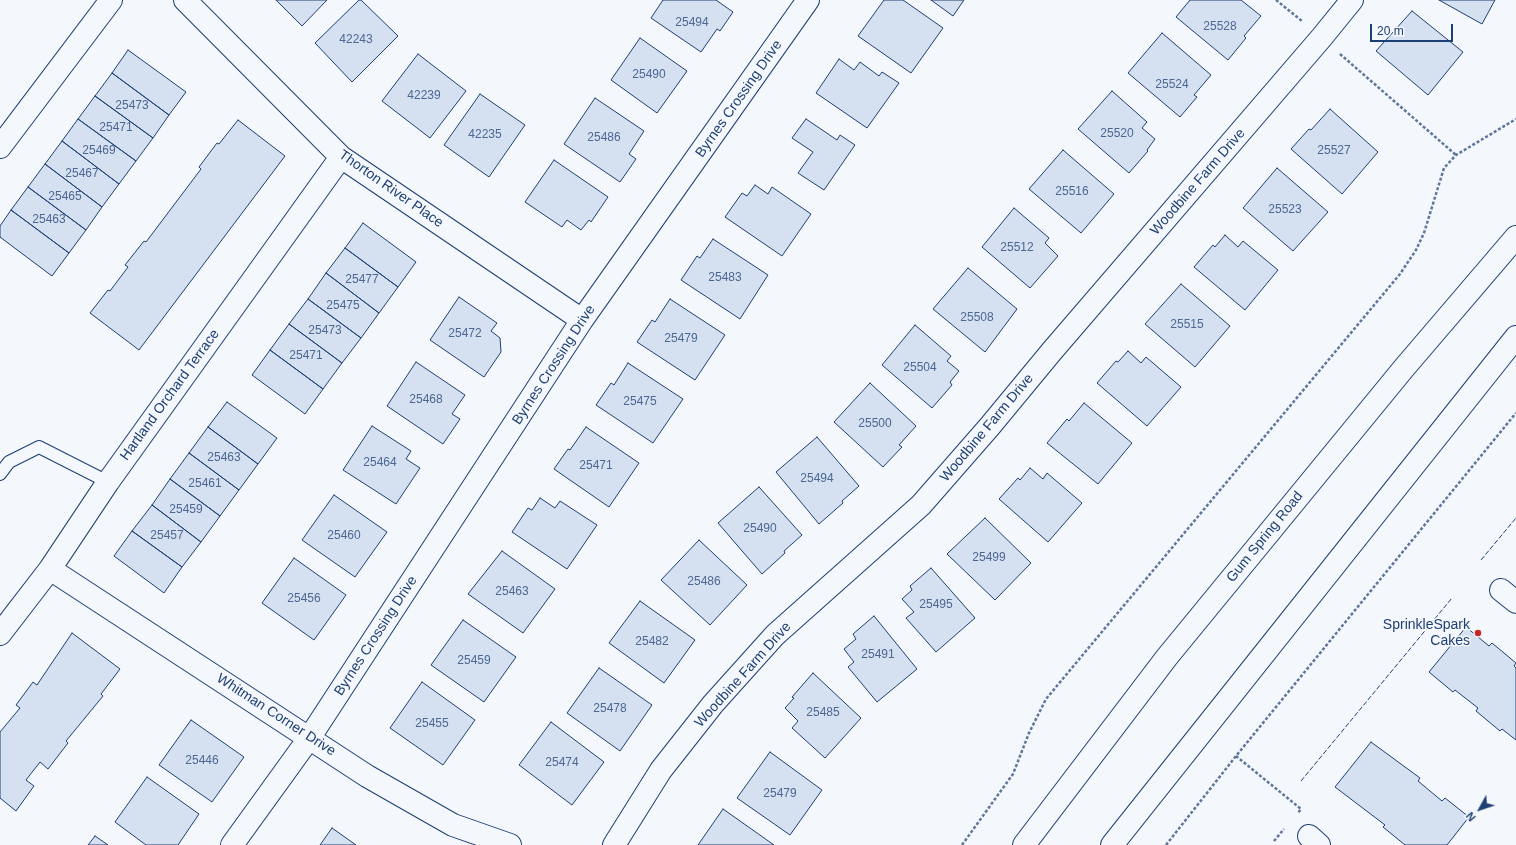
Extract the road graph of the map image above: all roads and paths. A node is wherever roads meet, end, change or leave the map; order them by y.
1 (110, 0) edge
2 (185, 0) edge
3 (808, 0) edge
4 (1276, 0) edge
5 (1352, 0) edge
6 (1322, 37) junction
7 (1516, 120) edge
8 (0, 147) edge
9 (1456, 155) junction
10 (341, 157) junction
11 (1516, 237) edge
12 (582, 320) junction
13 (1516, 336) edge
14 (1516, 413) edge
15 (0, 474) edge
16 (108, 482) junction
17 (50, 569) junction
18 (0, 634) edge
19 (310, 738) junction
20 (1236, 756) junction
21 (1296, 814) dead end
22 (1288, 825) dead end
23 (1274, 841) dead end
24 (232, 845) edge
25 (510, 845) edge
26 (614, 845) edge
27 (962, 845) edge
28 (1024, 845) edge
29 (1112, 845) edge
30 (1166, 845) edge

1 - 8 street
2 - 10 street, Thorton River Place
3 - 12 street, Byrnes Crossing Drive
4 - 6 path
5 - 6 street, Woodbine Farm Drive
6 - 9 path
6 - 26 street, Woodbine Farm Drive
7 - 9 path
9 - 27 path
10 - 12 street, Thorton River Place
10 - 16 street, Hartland Orchard Terrace
11 - 28 street, Gum Spring Road
12 - 19 street, Byrnes Crossing Drive
13 - 29 street
14 - 20 path
15 - 16 lane
16 - 17 street, Hartland Orchard Terrace
17 - 18 street, Hartland Orchard Terrace
17 - 19 street, Whitman Corner Drive
19 - 24 street, Byrnes Crossing Drive
19 - 25 street, Whitman Corner Drive
20 - 21 path
20 - 30 path
22 - 23 path

